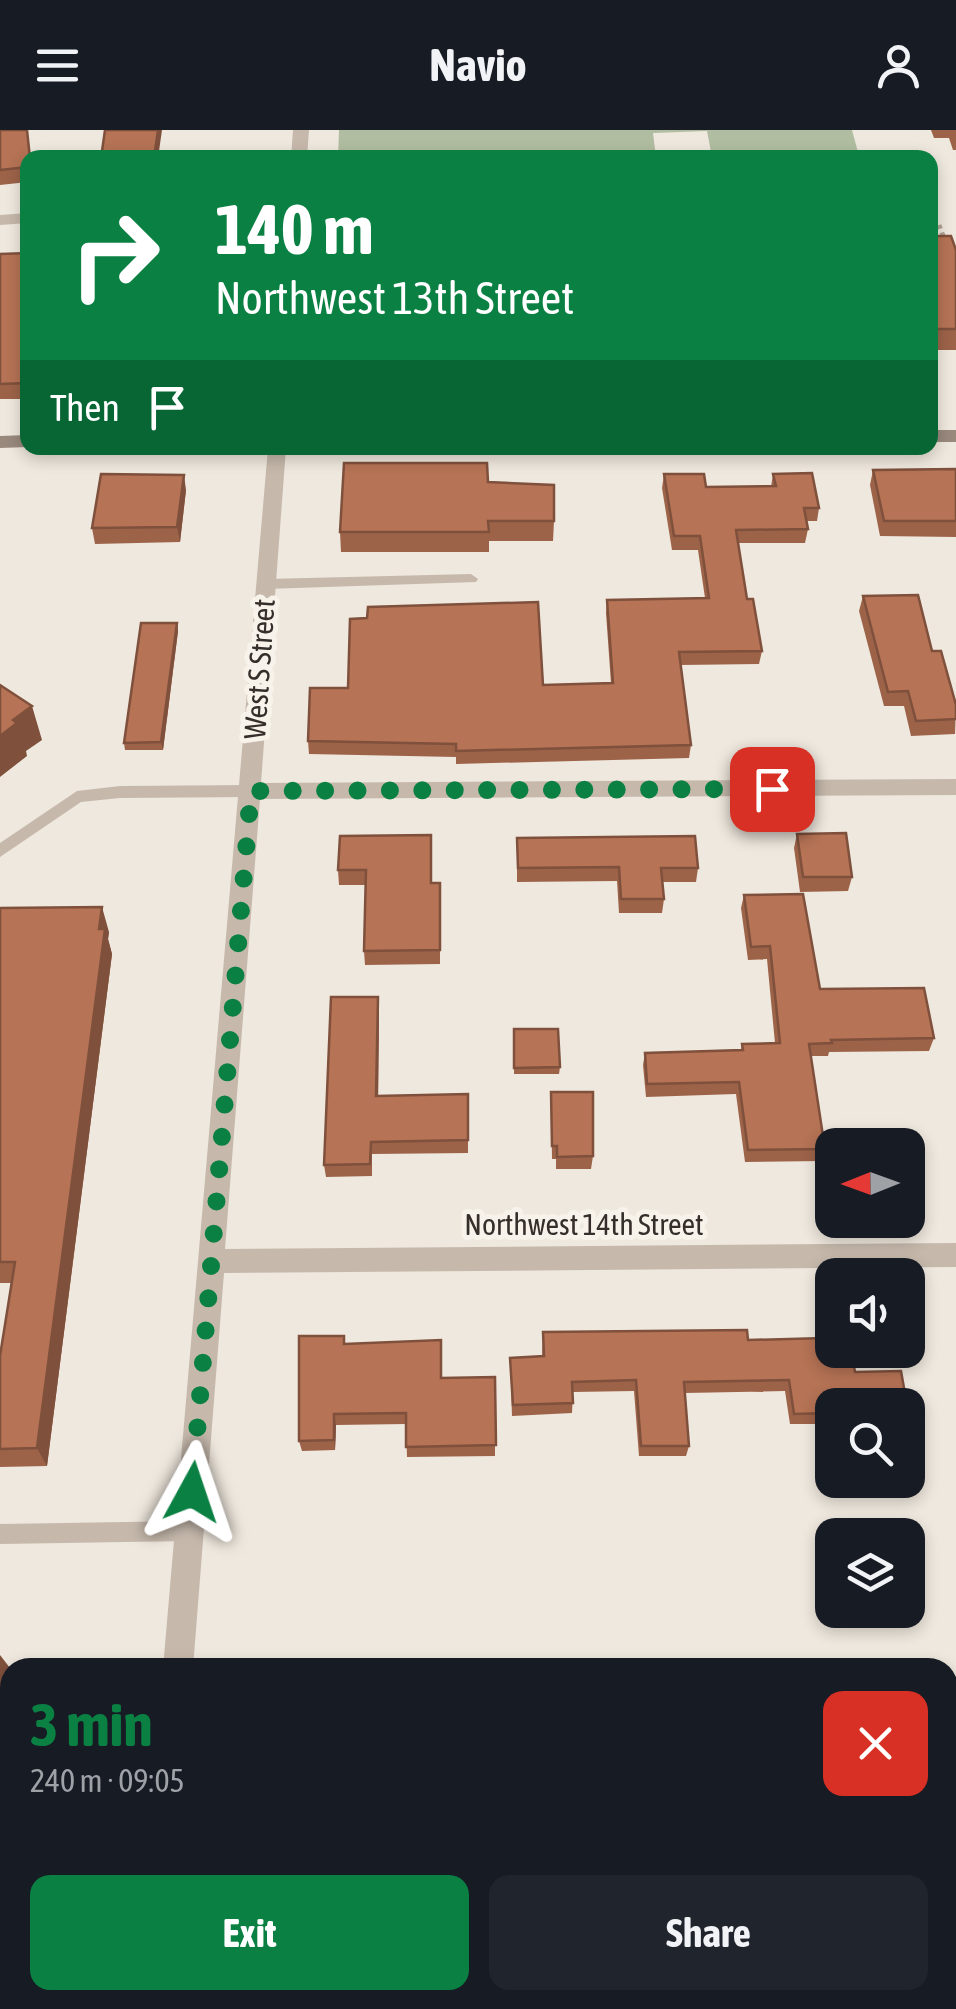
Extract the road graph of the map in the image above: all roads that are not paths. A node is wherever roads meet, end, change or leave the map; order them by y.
1 (276, 455) edge
2 (472, 579) dead end
3 (266, 584) junction
4 (956, 787) edge
5 (251, 791) junction
6 (0, 851) edge
7 (956, 1255) edge
8 (213, 1261) junction
9 (189, 1531) junction
10 (0, 1534) edge
11 (179, 1658) edge

1 - 3 street, West S Street
2 - 3 lane
3 - 5 street, West S Street
4 - 5 street
5 - 6 lane
5 - 8 street, West S Street
7 - 8 street, Northwest 14th Street
8 - 9 street, West S Street
9 - 10 lane
9 - 11 street, West S Street

